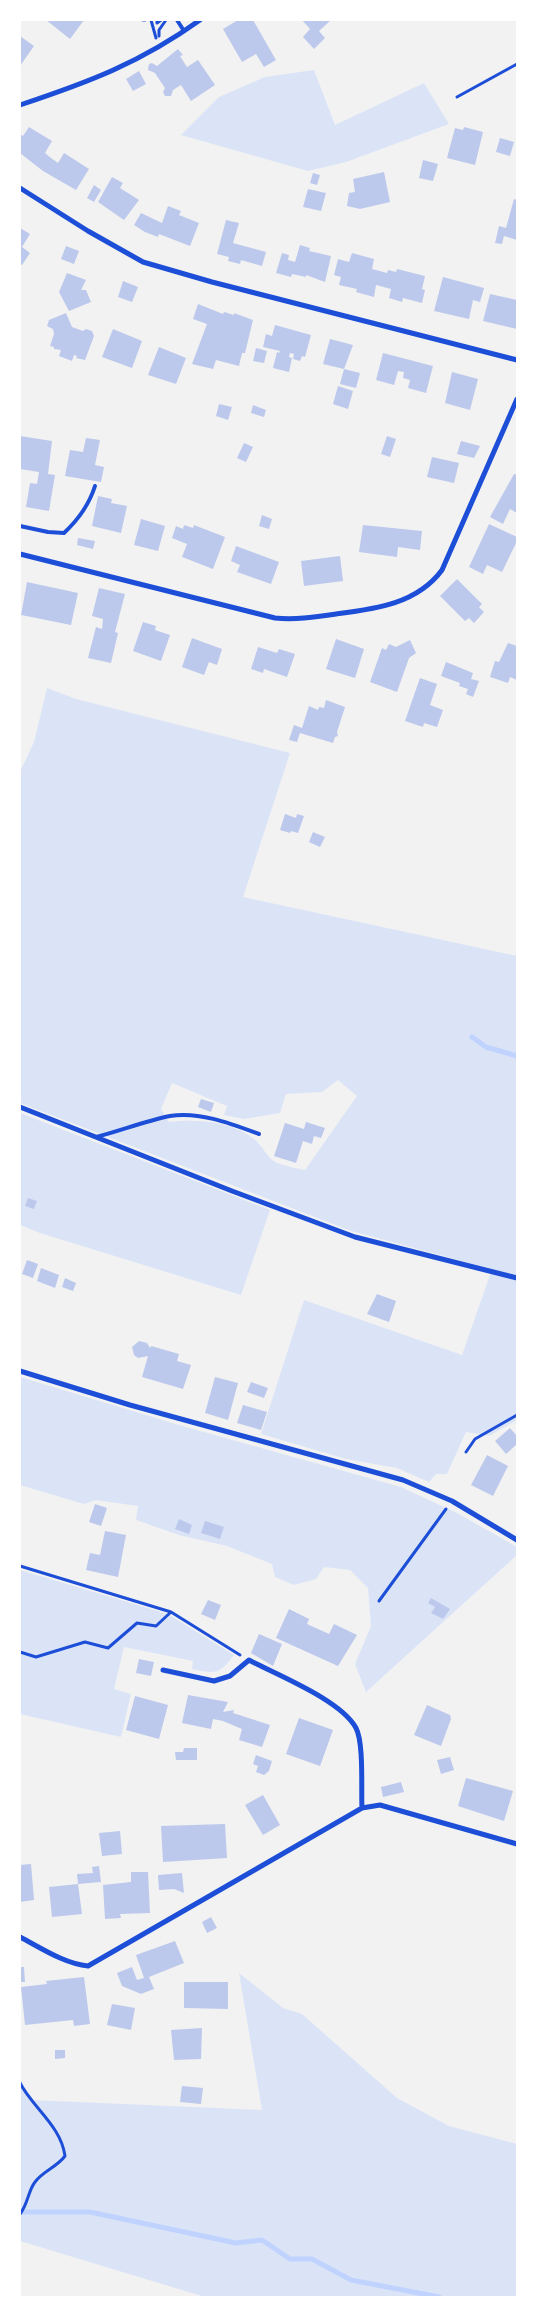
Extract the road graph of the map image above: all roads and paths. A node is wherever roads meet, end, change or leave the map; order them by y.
1 (150, 20) edge
2 (157, 20) edge
3 (161, 20) edge
4 (177, 20) edge
5 (200, 20) edge
6 (184, 31) junction
7 (155, 35) dead end
8 (517, 64) edge
9 (457, 96) dead end
10 (20, 105) edge
11 (20, 188) edge
12 (517, 360) edge
13 (517, 399) edge
14 (95, 486) dead end
15 (20, 526) edge
16 (20, 554) edge
17 (20, 1106) edge
18 (259, 1134) dead end
19 (96, 1137) junction
20 (517, 1278) edge
21 (20, 1370) edge
22 (517, 1415) edge
23 (466, 1452) dead end
24 (452, 1501) junction
25 (517, 1540) edge
26 (20, 1566) edge
27 (379, 1601) dead end
28 (171, 1612) junction
29 (20, 1652) edge
30 (249, 1660) junction
31 (162, 1670) dead end
32 (362, 1808) junction
33 (517, 1844) edge
34 (20, 1937) edge
35 (20, 2082) edge
36 (20, 2214) edge

1 - 7 path
2 - 3 path
4 - 6 lane
5 - 6 street
6 - 10 street
8 - 9 path
11 - 12 street
13 - 16 street
14 - 15 lane
17 - 19 street
18 - 19 lane
19 - 20 street
21 - 24 street
22 - 23 path
24 - 25 street
24 - 27 path
26 - 28 path
28 - 29 path
28 - 30 path
30 - 31 street
30 - 32 street
32 - 33 street
32 - 34 street
35 - 36 path

